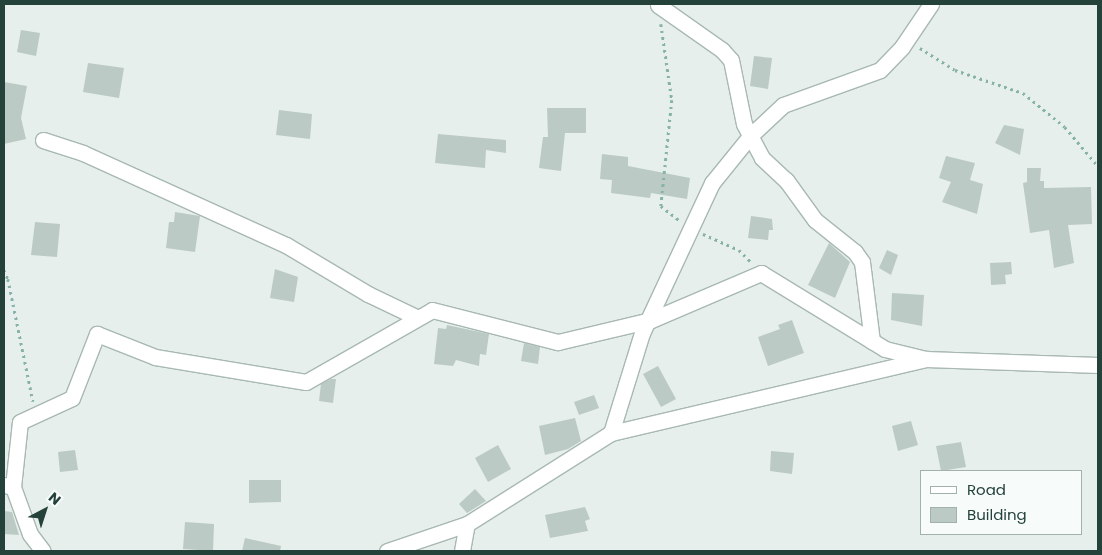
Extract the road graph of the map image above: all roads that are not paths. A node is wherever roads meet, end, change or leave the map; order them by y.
1 (931, 4) edge
2 (658, 5) road end
3 (750, 136) junction
4 (43, 140) dead end
5 (418, 318) junction
6 (651, 320) junction
7 (872, 341) junction
8 (926, 359) junction
9 (1098, 365) edge
10 (611, 433) junction
11 (8, 486) edge
12 (467, 524) junction
13 (43, 551) edge
14 (386, 551) edge
15 (462, 551) edge

1 - 3 street
2 - 3 street
3 - 6 street
3 - 7 street
4 - 5 street
5 - 6 street
5 - 11 street
6 - 7 street
6 - 10 street
7 - 8 street
8 - 9 street
8 - 10 street
10 - 12 street
11 - 13 street
12 - 14 street
12 - 15 street

